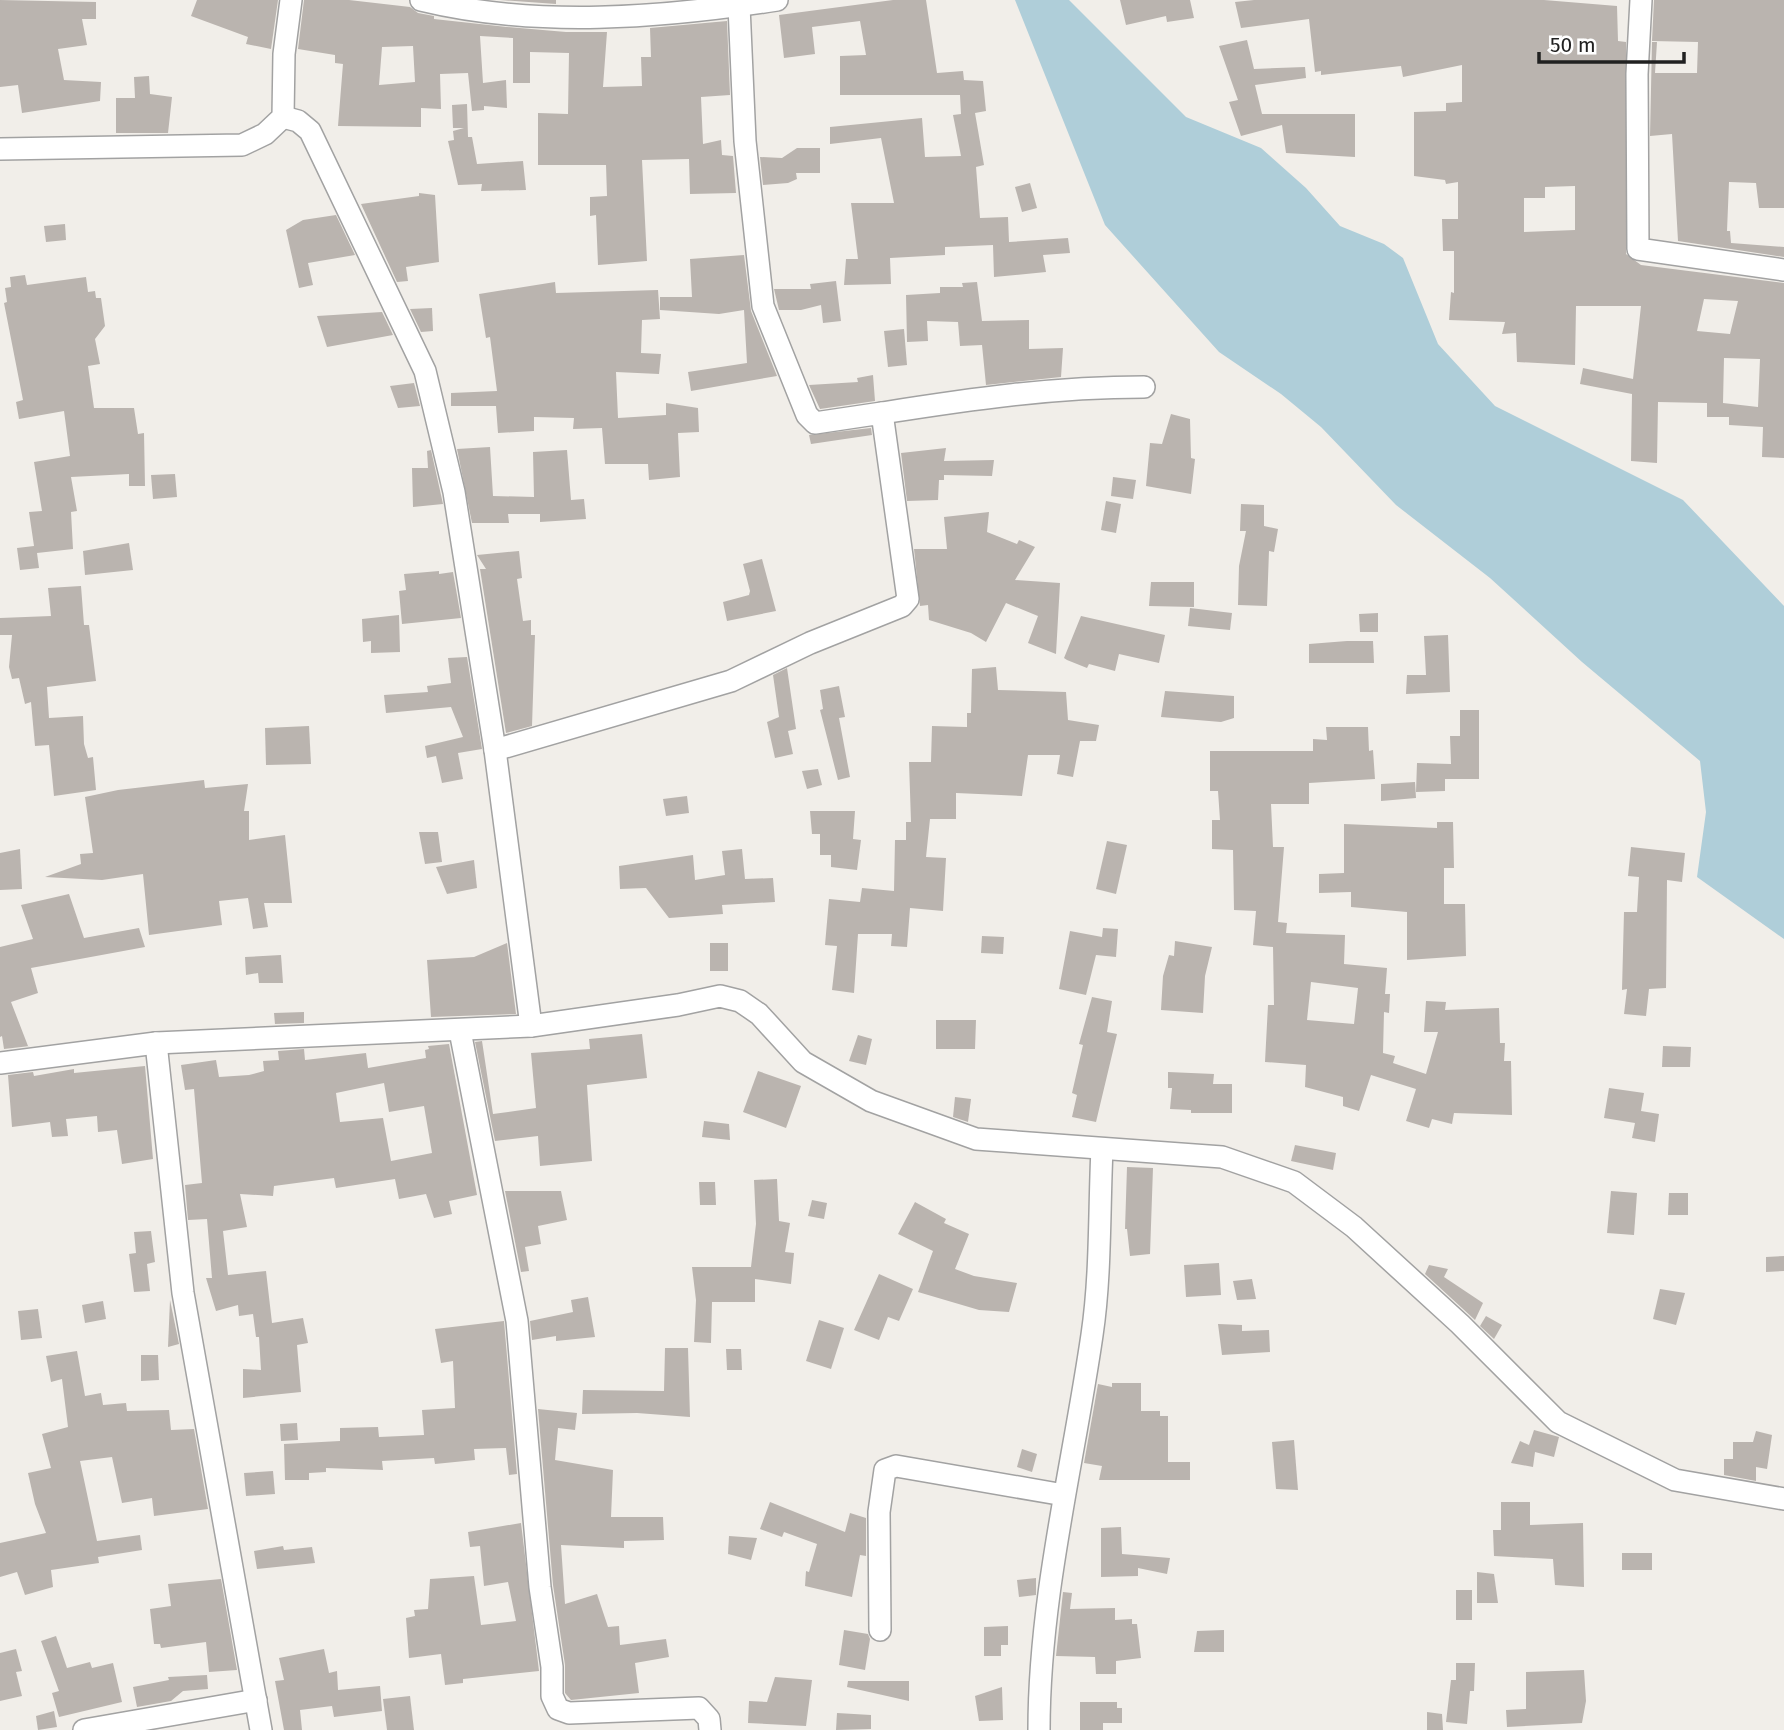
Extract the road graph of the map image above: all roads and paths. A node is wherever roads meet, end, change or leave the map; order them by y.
1 (291, 0) edge
2 (421, 0) edge
3 (777, 0) edge
4 (1641, 0) edge
5 (739, 6) junction
6 (283, 117) junction
7 (0, 149) edge
8 (1784, 270) edge
9 (1144, 387) dead end
10 (882, 413) junction
11 (495, 750) junction
12 (531, 1026) junction
13 (460, 1031) junction
14 (156, 1044) junction
15 (0, 1063) edge
16 (1102, 1149) junction
17 (1064, 1495) junction
18 (1784, 1499) edge
19 (880, 1630) dead end
20 (256, 1700) junction
21 (83, 1730) edge
22 (261, 1730) edge
23 (710, 1730) edge
24 (1039, 1730) edge

1 - 6 street
2 - 5 street
3 - 5 street
4 - 8 street
5 - 10 street
6 - 7 street
6 - 11 street
9 - 10 street
10 - 11 street
11 - 12 street
12 - 13 street
12 - 16 street
13 - 14 street
13 - 23 street
14 - 15 street
14 - 20 street
16 - 17 street
16 - 18 street
17 - 19 street
17 - 24 street
20 - 21 street
20 - 22 street

